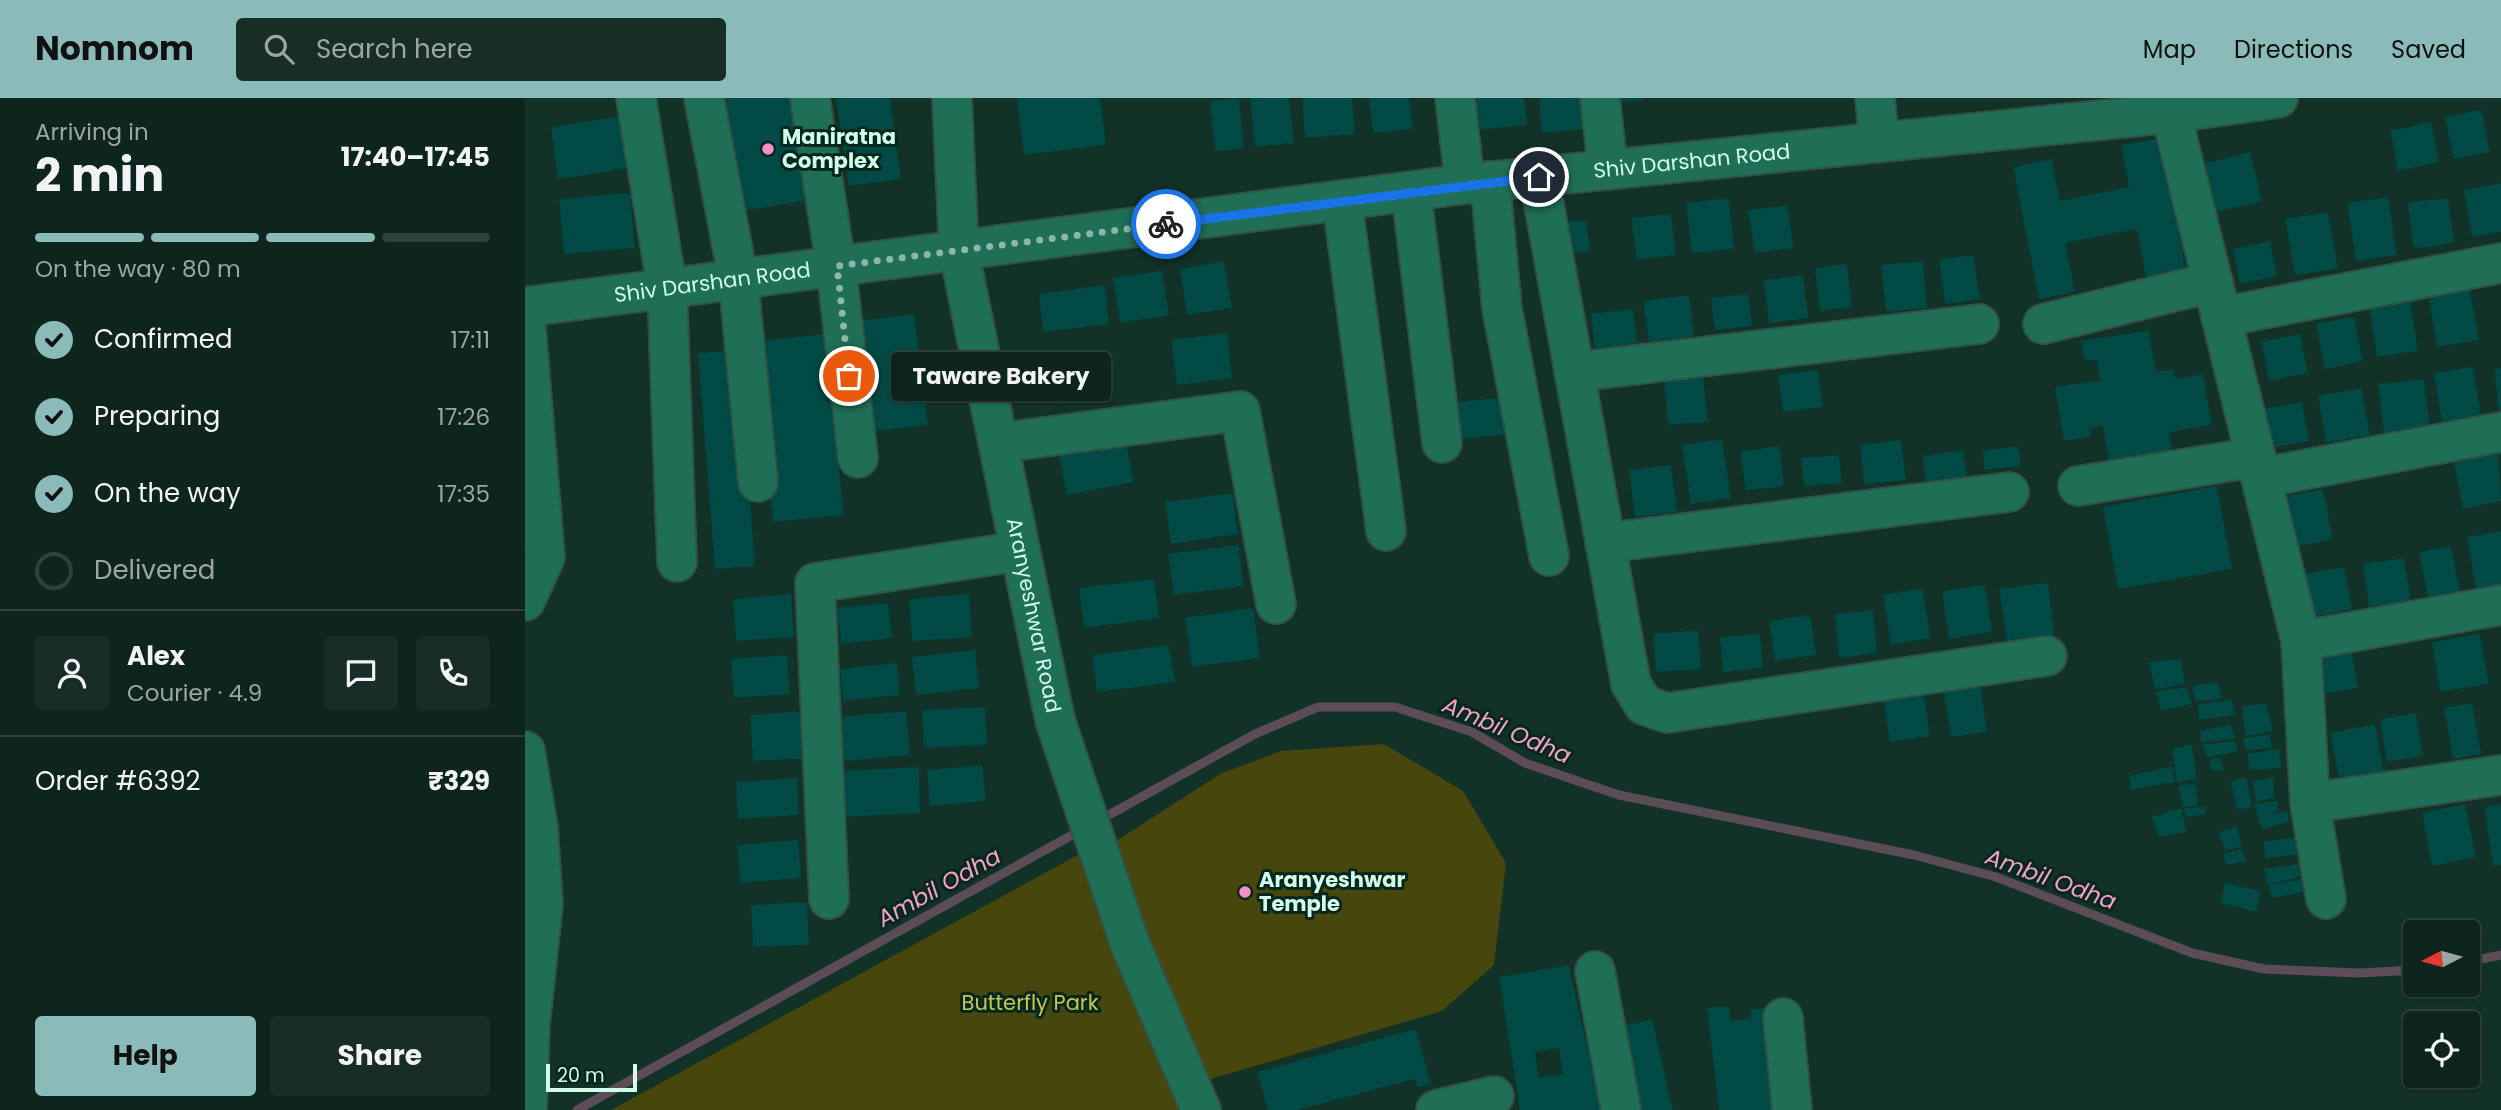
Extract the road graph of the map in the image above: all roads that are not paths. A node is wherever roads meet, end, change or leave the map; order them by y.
1 (636, 98) edge
2 (704, 98) edge
3 (810, 98) edge
4 (952, 98) edge
5 (1455, 98) edge
6 (1600, 98) edge
7 (1875, 98) edge
8 (2277, 98) edge
9 (2171, 113) junction
10 (1879, 142) junction
11 (1608, 170) junction
12 (1539, 177) junction
13 (1477, 183) junction
14 (1411, 191) junction
15 (1342, 200) junction
16 (959, 252) junction
17 (2501, 264) edge
18 (837, 266) junction
19 (738, 278) junction
20 (667, 287) junction
21 (2217, 300) junction
22 (525, 307) edge
23 (525, 316) edge
24 (1979, 324) dead end
25 (2043, 324) dead end
26 (1574, 372) junction
27 (2501, 432) edge
28 (999, 443) junction
29 (1443, 443) dead end
30 (858, 458) dead end
31 (2258, 468) junction
32 (758, 482) dead end
33 (2078, 486) dead end
34 (2008, 492) dead end
35 (1386, 531) dead end
36 (1605, 543) junction
37 (1020, 551) junction
38 (1549, 555) dead end
39 (677, 562) dead end
40 (525, 601) edge
41 (1276, 604) dead end
42 (2501, 605) edge
43 (2301, 641) junction
44 (2047, 656) dead end
45 (525, 751) edge
46 (2501, 775) edge
47 (2310, 803) junction
48 (2326, 898) dead end
49 (829, 899) dead end
50 (1595, 971) dead end
51 (1783, 1018) dead end
52 (1494, 1096) dead end
53 (527, 1110) edge
54 (1201, 1110) edge
55 (1436, 1110) edge
56 (1621, 1110) edge
57 (1792, 1110) edge

1 - 20 street
2 - 19 street
3 - 18 street
4 - 16 street, Aranyeshwar Road
5 - 13 street
6 - 11 street
7 - 10 street
8 - 9 street, Shiv Darshan Road
9 - 10 street, Shiv Darshan Road
9 - 21 street
10 - 11 street, Shiv Darshan Road
11 - 12 street, Shiv Darshan Road
12 - 13 street, Shiv Darshan Road
12 - 26 street
13 - 14 street, Shiv Darshan Road
13 - 38 street
14 - 15 street, Shiv Darshan Road
14 - 29 street
15 - 16 street, Shiv Darshan Road
15 - 35 street
16 - 18 street, Shiv Darshan Road
16 - 28 street, Aranyeshwar Road
17 - 21 street
18 - 19 street, Shiv Darshan Road
18 - 30 street
19 - 20 street, Shiv Darshan Road
19 - 32 street
20 - 22 street, Shiv Darshan Road
20 - 39 street
21 - 25 street
21 - 31 street
23 - 40 street
24 - 26 street
26 - 36 street
27 - 31 street
28 - 37 street, Aranyeshwar Road
28 - 41 street
31 - 33 street
31 - 43 street
34 - 36 street
36 - 44 street
37 - 49 street
37 - 54 street, Aranyeshwar Road
42 - 43 street
43 - 47 street
45 - 53 street
46 - 47 street
47 - 48 street
50 - 56 street
51 - 57 street
52 - 55 street

